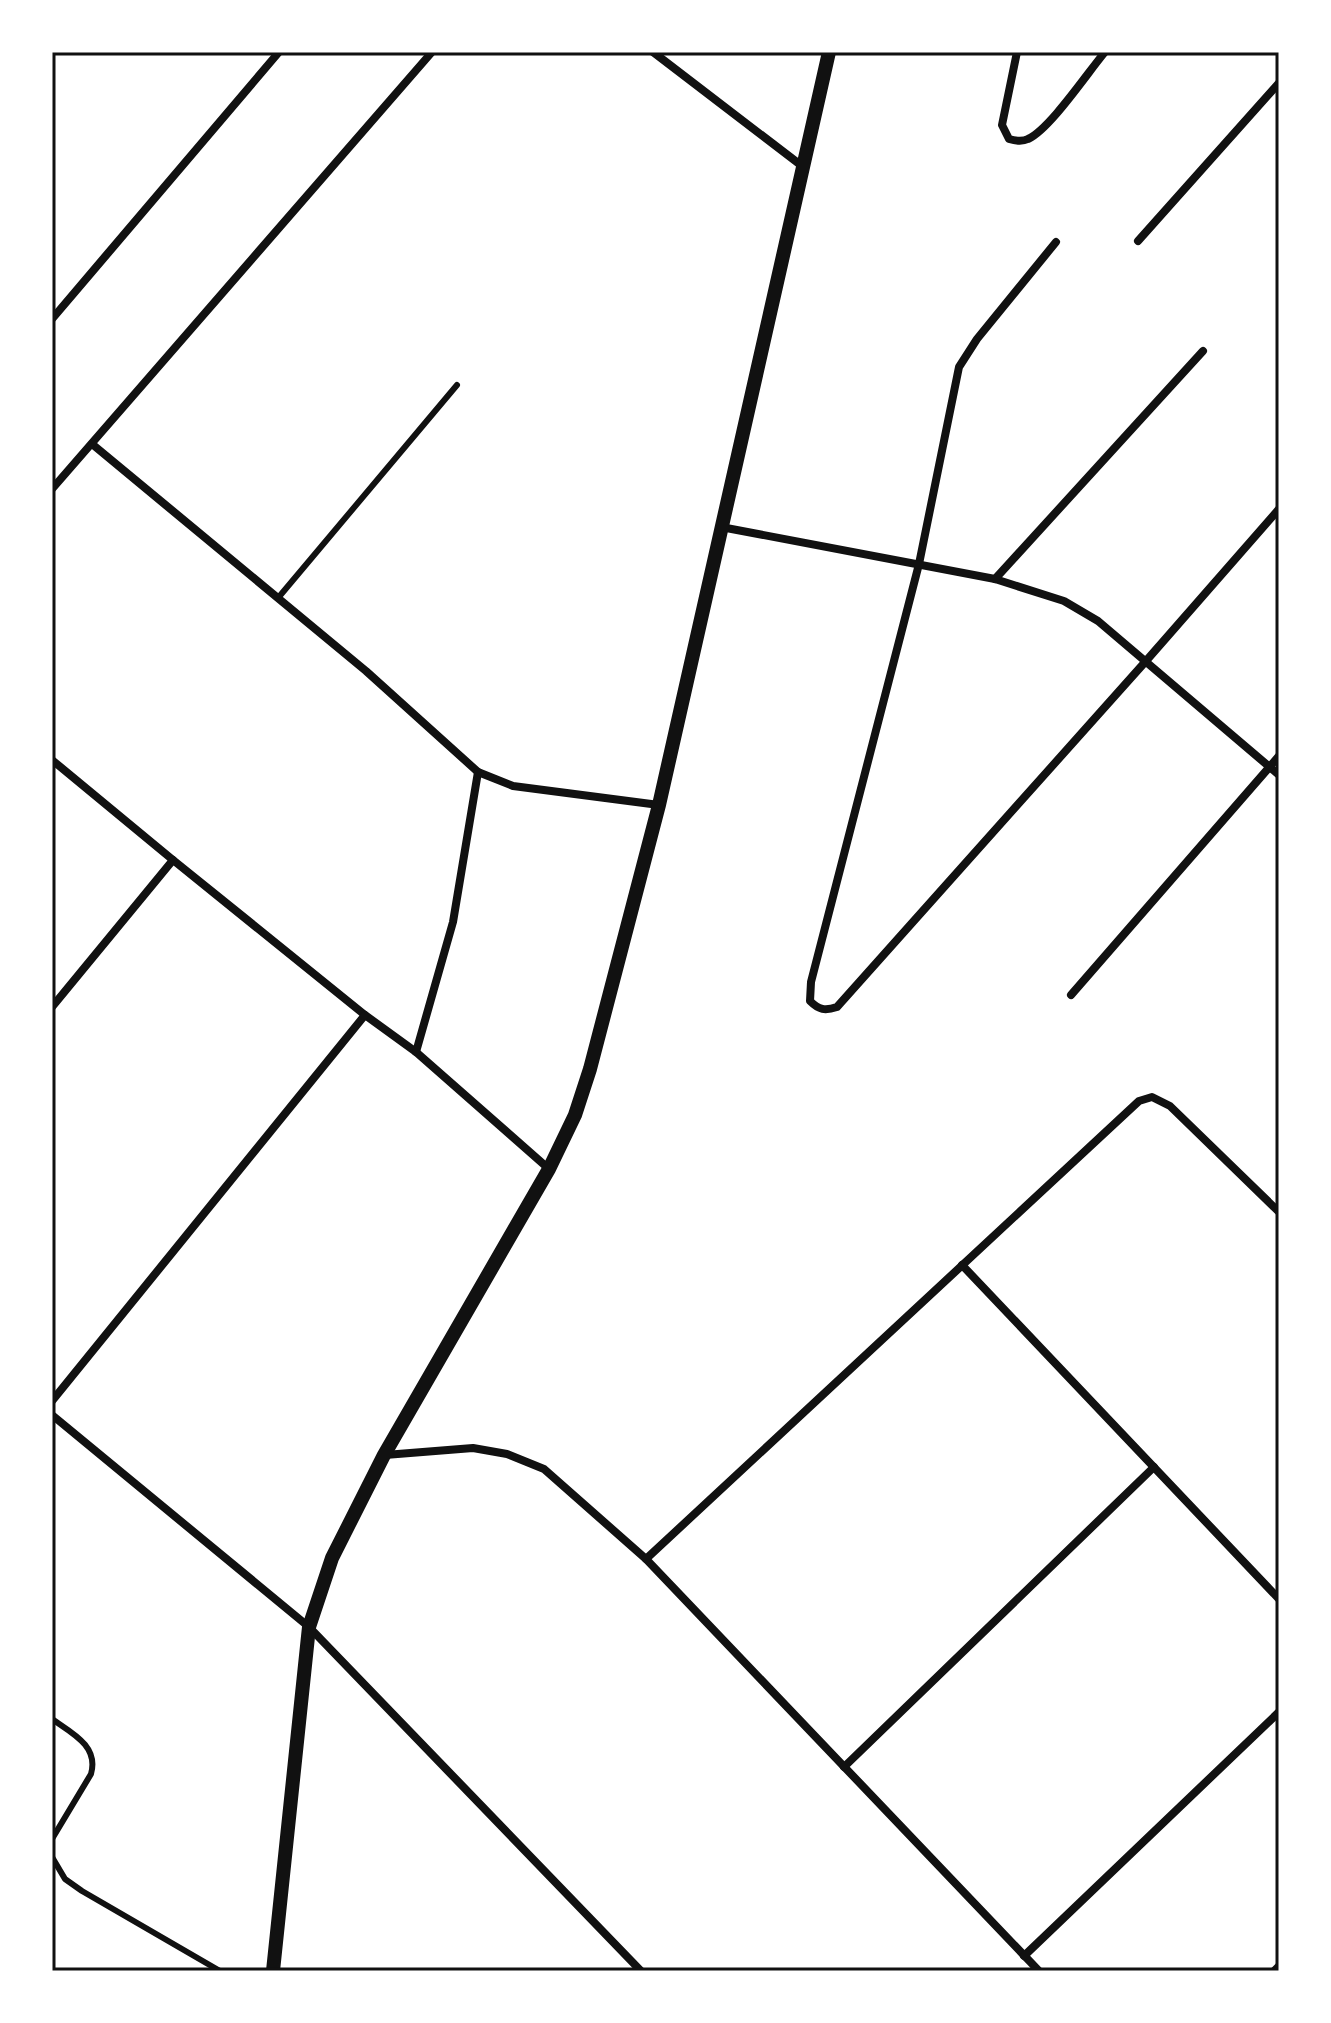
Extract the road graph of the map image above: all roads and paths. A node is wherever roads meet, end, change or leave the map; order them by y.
1 (279, 52) edge
2 (432, 52) edge
3 (653, 52) edge
4 (829, 52) edge
5 (1017, 52) edge
6 (1105, 52) edge
7 (1279, 83) edge
8 (802, 166) junction
9 (1138, 241) dead end
10 (1056, 242) dead end
11 (52, 319) edge
12 (1203, 351) dead end
13 (457, 385) dead end
14 (92, 444) junction
15 (52, 489) edge
16 (1279, 509) edge
17 (721, 527) junction
18 (919, 564) junction
19 (995, 579) junction
20 (278, 598) junction
21 (1146, 661) junction
22 (1279, 756) edge
23 (52, 760) edge
24 (1269, 767) junction
25 (478, 772) junction
26 (1279, 775) edge
27 (659, 805) junction
28 (173, 860) junction
29 (1071, 995) dead end
30 (52, 1007) edge
31 (365, 1015) junction
32 (416, 1052) junction
33 (549, 1169) junction
34 (1279, 1212) edge
35 (962, 1265) junction
36 (52, 1401) edge
37 (52, 1415) edge
38 (384, 1455) junction
39 (1154, 1467) junction
40 (646, 1559) junction
41 (1279, 1599) edge
42 (309, 1627) junction
43 (1279, 1712) edge
44 (52, 1719) edge
45 (844, 1767) junction
46 (52, 1839) edge
47 (52, 1857) edge
48 (1024, 1956) junction
49 (1279, 1966) edge
50 (220, 1971) edge
51 (273, 1971) edge
52 (641, 1971) edge
53 (1039, 1971) edge
54 (1274, 1971) edge

1 - 11 street
2 - 14 street
3 - 8 street
4 - 8 street
5 - 6 street
7 - 9 street
8 - 17 street
10 - 18 street
12 - 19 street
13 - 20 lane
14 - 15 street
14 - 20 street
16 - 21 street
17 - 18 street
17 - 27 street
18 - 19 street
18 - 21 street
19 - 21 street
20 - 25 street
21 - 24 street
22 - 24 street
23 - 28 street
24 - 26 street
24 - 29 street
25 - 27 street
25 - 32 street
27 - 33 street
28 - 30 street
28 - 31 street
31 - 32 street
31 - 36 street
32 - 33 street
33 - 38 street
34 - 35 street
35 - 39 street
35 - 40 street
37 - 42 street
38 - 40 street
38 - 42 street
39 - 41 street
39 - 45 street
40 - 45 street
42 - 51 street
42 - 52 street
43 - 48 street
44 - 46 lane
45 - 48 street
47 - 50 lane
48 - 53 street
49 - 54 street

